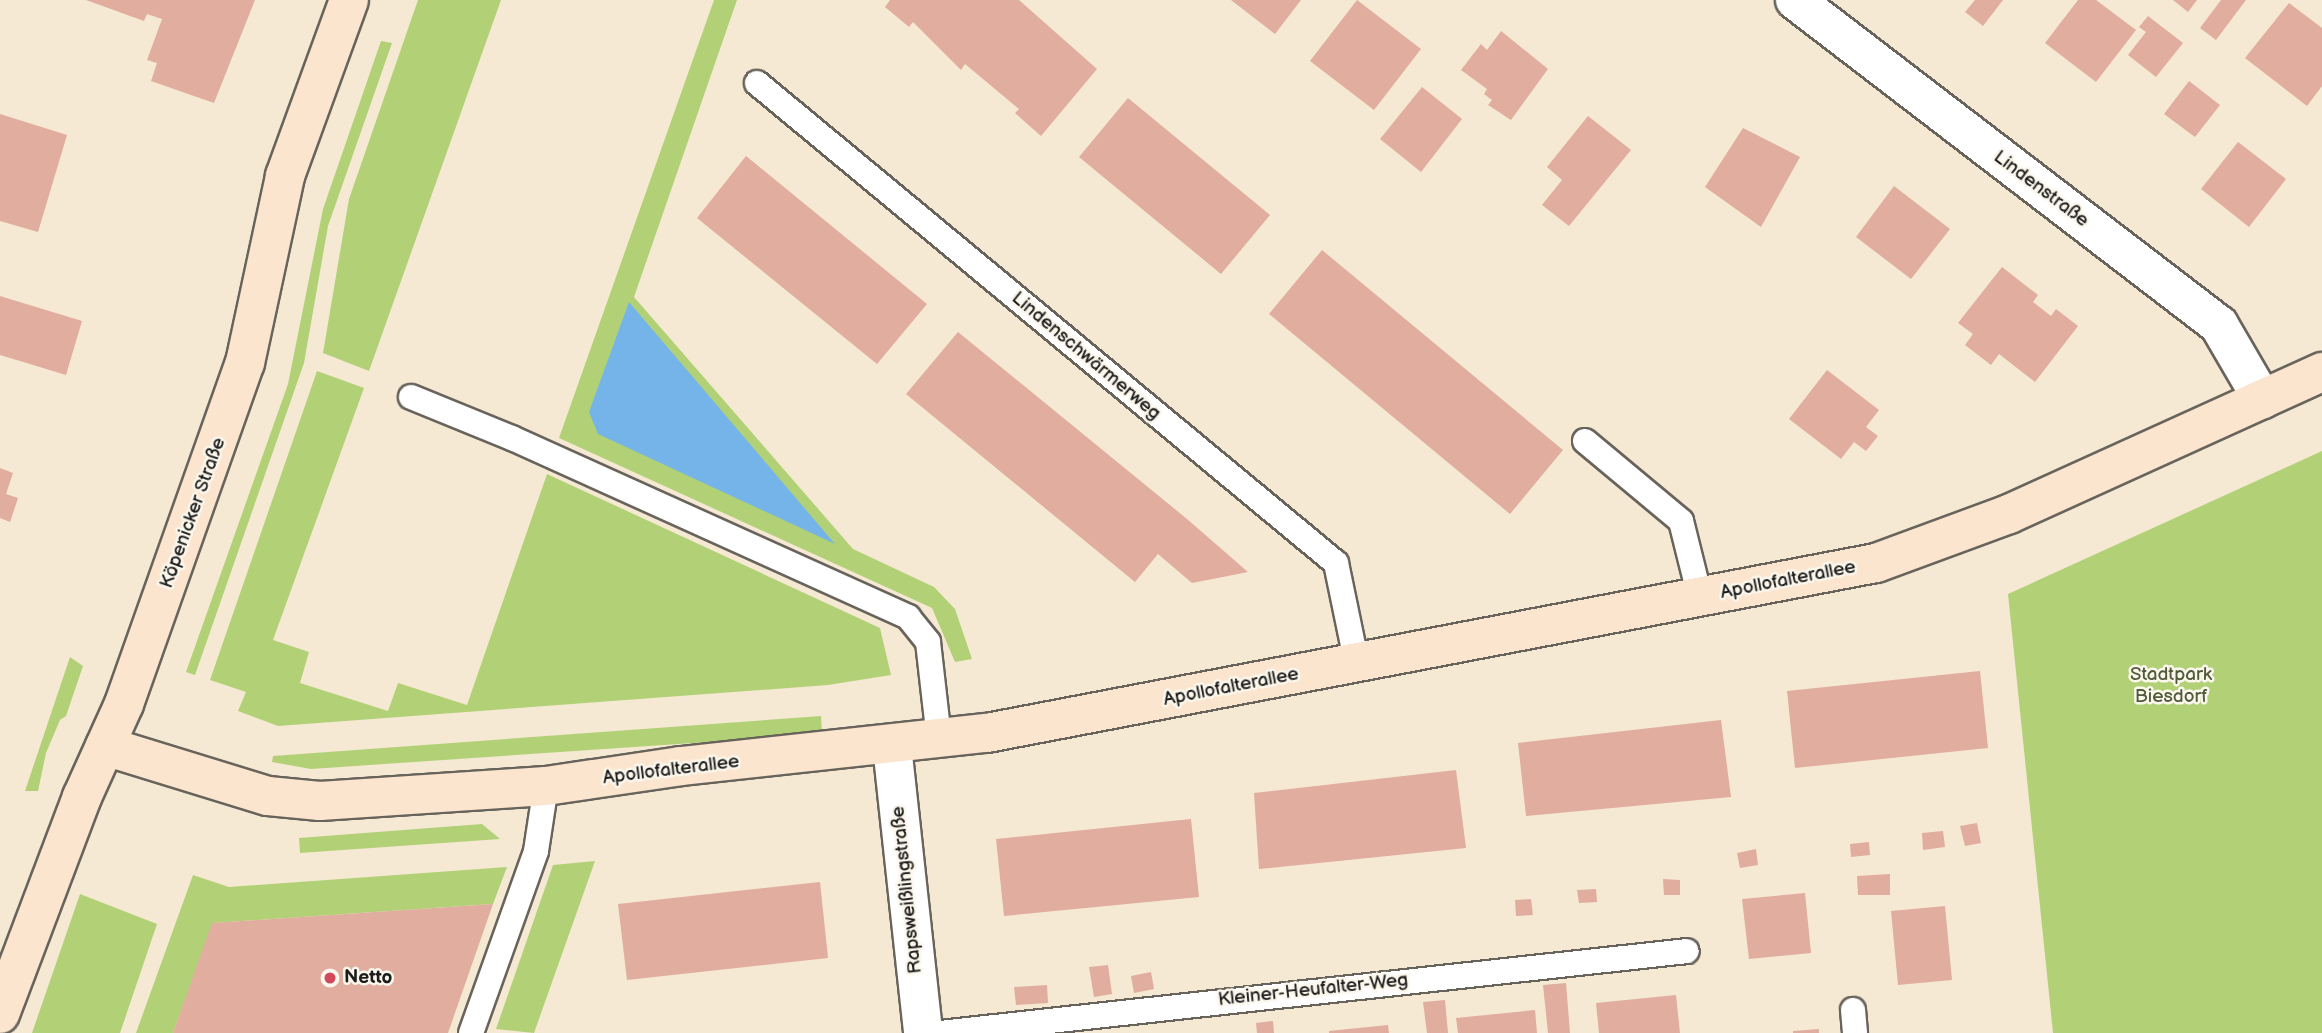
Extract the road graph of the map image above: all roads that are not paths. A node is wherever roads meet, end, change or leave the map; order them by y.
1 (349, 0) edge
2 (1795, 0) edge
3 (757, 83) dead end
4 (2322, 372) edge
5 (411, 397) dead end
6 (2262, 399) junction
7 (1585, 441) dead end
8 (1700, 597) junction
9 (1357, 664) junction
10 (939, 739) junction
11 (105, 746) junction
12 (892, 746) junction
13 (546, 786) junction
14 (1687, 951) dead end
15 (0, 1014) edge
16 (471, 1033) edge
17 (923, 1033) edge
18 (940, 1033) edge

1 - 11 street, Köpenicker Straße
2 - 6 street, Lindenstraße
3 - 9 lane, Lindenschwärmerweg
4 - 6 street, Apollofalterallee
5 - 10 lane
6 - 8 street, Apollofalterallee
7 - 8 lane
8 - 9 street, Apollofalterallee
9 - 10 street, Apollofalterallee
10 - 12 street, Apollofalterallee
11 - 13 street, Apollofalterallee
11 - 15 street, Köpenicker Straße
12 - 13 street, Apollofalterallee
12 - 17 street, Rapsweißlingstraße
13 - 16 lane
14 - 18 lane, Kleiner-Heufalter-Weg

